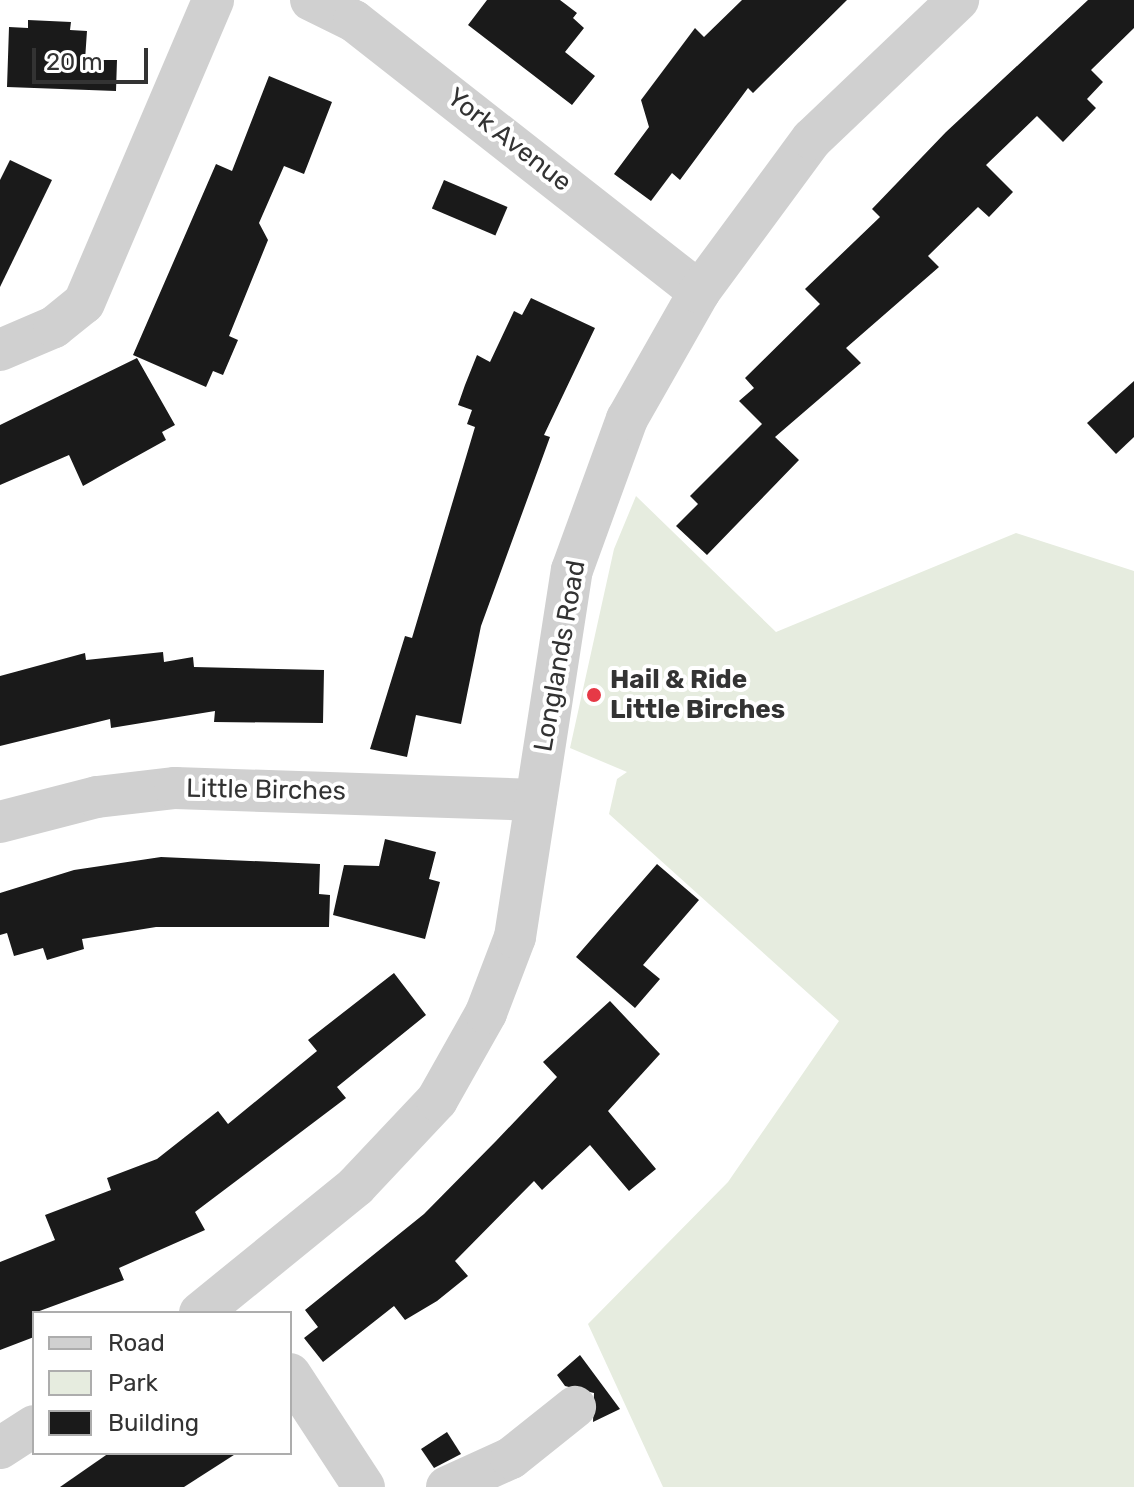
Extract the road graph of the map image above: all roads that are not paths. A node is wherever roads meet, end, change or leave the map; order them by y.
1 (213, 0) edge
2 (311, 0) edge
3 (958, 0) edge
4 (699, 292) junction
5 (0, 350) edge
6 (536, 800) junction
7 (0, 822) edge
8 (242, 1301) edge
9 (207, 1311) edge
10 (292, 1377) edge
11 (575, 1407) dead end
12 (32, 1427) edge
13 (0, 1448) edge
14 (364, 1487) edge
15 (447, 1487) edge

1 - 5 street
2 - 4 street, York Avenue
3 - 4 street, Longlands Road
4 - 6 street, Longlands Road
6 - 7 street, Little Birches
6 - 8 street, Longlands Road
8 - 9 street, Longlands Road
10 - 14 street
11 - 15 street
12 - 13 street

